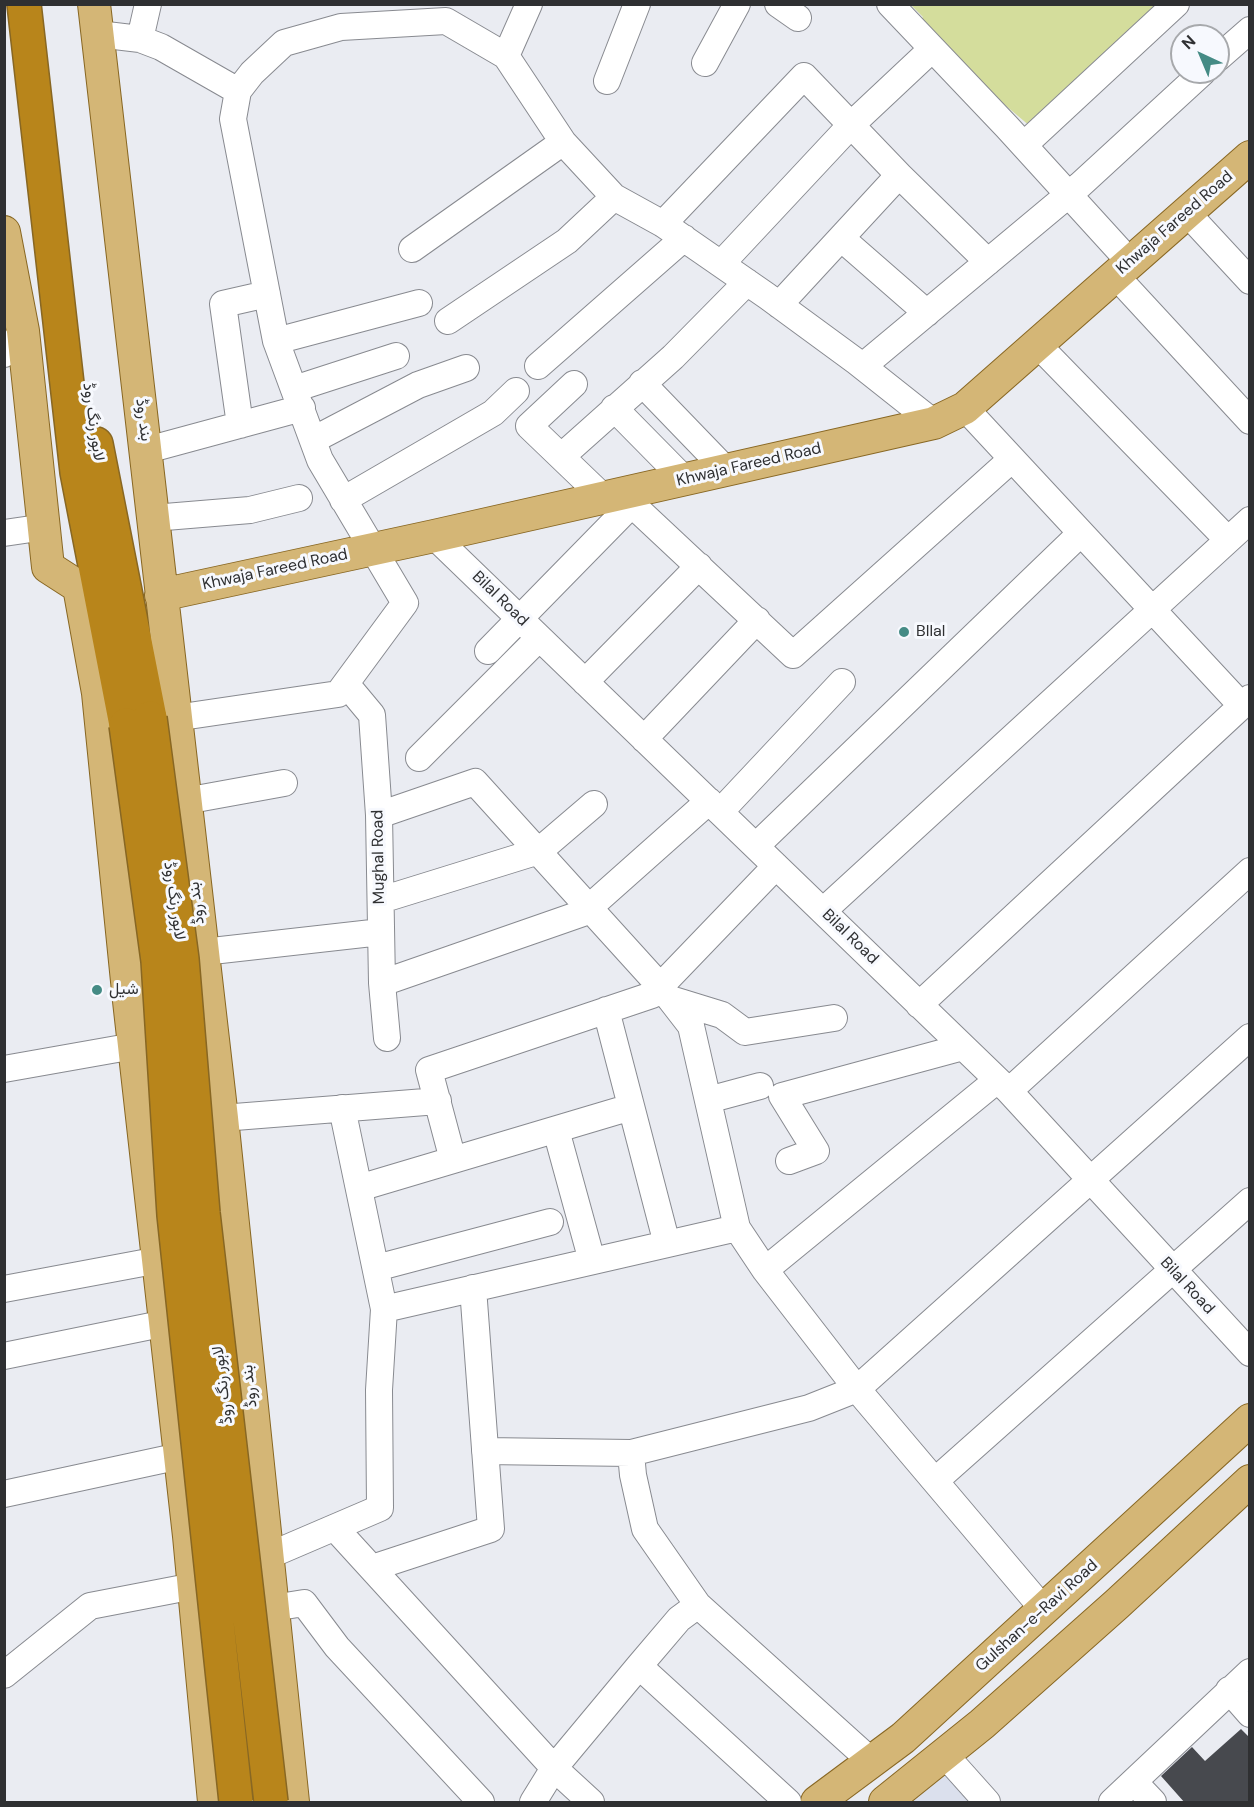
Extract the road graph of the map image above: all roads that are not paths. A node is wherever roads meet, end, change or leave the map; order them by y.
1 (24, 4) edge
2 (45, 4) edge
3 (148, 4) edge
4 (529, 4) edge
5 (637, 4) edge
6 (737, 4) edge
7 (890, 4) edge
8 (1176, 4) edge
9 (96, 19) edge
10 (1250, 30) edge
11 (140, 39) junction
12 (1230, 48) edge
13 (932, 49) junction
14 (506, 56) junction
15 (705, 63) dead end
16 (607, 81) dead end
17 (1190, 84) edge
18 (238, 91) junction
19 (851, 125) junction
20 (563, 142) junction
21 (1024, 145) junction
22 (1250, 158) edge
23 (899, 175) junction
24 (1069, 194) junction
25 (614, 197) junction
26 (1187, 213) junction
27 (663, 224) junction
28 (4, 232) edge
29 (684, 238) junction
30 (841, 238) junction
31 (412, 249) dead end
32 (988, 262) junction
33 (720, 264) junction
34 (1123, 269) junction
35 (1250, 281) edge
36 (747, 282) junction
37 (267, 294) junction
38 (419, 303) dead end
39 (779, 305) junction
40 (927, 313) junction
41 (448, 321) dead end
42 (276, 341) junction
43 (14, 342) edge
44 (1037, 344) junction
45 (396, 356) dead end
46 (538, 366) dead end
47 (863, 366) junction
48 (466, 368) dead end
49 (642, 383) junction
50 (573, 384) dead end
51 (516, 391) dead end
52 (298, 398) junction
53 (614, 408) junction
54 (965, 408) junction
55 (1250, 421) edge
56 (934, 423) junction
57 (240, 425) junction
58 (313, 440) junction
59 (147, 450) junction
60 (562, 456) junction
61 (1012, 459) junction
62 (726, 470) junction
63 (684, 480) junction
64 (299, 498) dead end
65 (619, 498) junction
66 (344, 500) junction
67 (153, 518) junction
68 (1250, 520) edge
69 (45, 527) junction
70 (4, 533) edge
71 (1081, 533) junction
72 (434, 536) junction
73 (1228, 540) junction
74 (374, 549) junction
75 (699, 566) junction
76 (161, 595) junction
77 (1152, 610) junction
78 (519, 618) junction
79 (757, 620) junction
80 (539, 638) junction
81 (488, 651) dead end
82 (585, 682) junction
83 (842, 682) dead end
84 (347, 685) junction
85 (1245, 702) edge
86 (150, 721) junction
87 (644, 739) junction
88 (419, 758) dead end
89 (284, 783) dead end
90 (185, 801) junction
91 (594, 804) dead end
92 (714, 806) junction
93 (379, 814) junction
94 (756, 846) junction
95 (539, 851) junction
96 (776, 866) junction
97 (1250, 871) edge
98 (381, 900) junction
99 (590, 906) junction
100 (823, 911) junction
101 (381, 932) junction
102 (203, 952) junction
103 (382, 983) junction
104 (665, 992) junction
105 (919, 1005) junction
106 (606, 1010) junction
107 (834, 1018) dead end
108 (1250, 1037) edge
109 (387, 1038) dead end
110 (134, 1046) junction
111 (963, 1047) junction
112 (4, 1069) edge
113 (760, 1086) dead end
114 (1002, 1086) junction
115 (708, 1100) junction
116 (438, 1101) junction
117 (631, 1107) junction
118 (342, 1108) junction
119 (222, 1118) junction
120 (556, 1130) junction
121 (453, 1160) junction
122 (789, 1161) dead end
123 (1092, 1179) junction
124 (359, 1188) junction
125 (1250, 1201) edge
126 (550, 1222) dead end
127 (737, 1228) junction
128 (667, 1244) junction
129 (159, 1260) junction
130 (592, 1261) junction
131 (376, 1268) junction
132 (765, 1270) junction
133 (1173, 1272) junction
134 (473, 1288) junction
135 (4, 1289) edge
136 (384, 1309) junction
137 (166, 1323) junction
138 (1250, 1353) edge
139 (4, 1356) edge
140 (857, 1389) junction
141 (1250, 1420) edge
142 (485, 1451) junction
143 (631, 1453) junction
144 (180, 1456) junction
145 (935, 1481) junction
146 (1250, 1481) edge
147 (4, 1494) edge
148 (334, 1528) junction
149 (268, 1556) junction
150 (372, 1568) junction
151 (194, 1586) junction
152 (698, 1605) junction
153 (273, 1608) junction
154 (1044, 1610) junction
155 (639, 1666) junction
156 (1250, 1672) edge
157 (4, 1675) edge
158 (1229, 1690) junction
159 (1250, 1714) edge
160 (903, 1738) junction
161 (870, 1761) junction
162 (937, 1762) junction
163 (554, 1768) junction
164 (1134, 1782) junction
165 (214, 1803) edge
166 (236, 1803) edge
167 (271, 1803) edge
168 (293, 1803) edge
169 (481, 1803) edge
170 (533, 1803) edge
171 (591, 1803) edge
172 (788, 1803) edge
173 (817, 1803) edge
174 (885, 1803) edge
175 (987, 1803) edge
176 (1112, 1803) edge
177 (1153, 1803) edge

1 - 86 highway, لاہور رنگ روڈ
2 - 86 highway, لاہور رنگ روڈ
3 - 11 street
4 - 14 street
5 - 16 street
6 - 15 street
7 - 13 street
8 - 21 street
9 - 11 street
9 - 59 main road, بند روڈ
10 - 12 street
11 - 18 street
13 - 19 street
13 - 21 street
14 - 18 street
14 - 20 street
17 - 24 street
18 - 37 street
19 - 23 street
19 - 27 street
19 - 33 street
20 - 25 street
20 - 31 street
21 - 24 street
22 - 26 main road, Khwaja Fareed Road
23 - 30 street
23 - 32 street
24 - 32 street
24 - 34 street
25 - 27 street
25 - 41 street
26 - 34 main road, Khwaja Fareed Road
26 - 35 street
27 - 29 street
28 - 43 main road
29 - 33 street
29 - 46 street
30 - 39 street
30 - 40 street
32 - 40 street
33 - 36 street
34 - 44 main road, Khwaja Fareed Road
34 - 55 street
36 - 39 street
36 - 49 street
37 - 42 street
37 - 57 street
38 - 42 street
39 - 47 street
40 - 47 street
42 - 52 street
43 - 69 main road
44 - 54 main road, Khwaja Fareed Road
44 - 73 street
45 - 52 street
47 - 56 street
48 - 58 street
49 - 53 street
49 - 62 street
50 - 60 street
51 - 66 street
52 - 57 street
52 - 58 street
53 - 60 street
53 - 63 street
54 - 56 main road, Khwaja Fareed Road
54 - 61 street
56 - 62 main road, Khwaja Fareed Road
57 - 59 street
58 - 66 street
59 - 67 main road, بند روڈ
60 - 65 street
61 - 71 street
61 - 79 street
62 - 63 main road, Khwaja Fareed Road
63 - 65 main road, Khwaja Fareed Road
64 - 67 street
65 - 72 main road, Khwaja Fareed Road
65 - 75 street
65 - 78 street
66 - 74 street
67 - 76 main road, بند روڈ
68 - 73 street
69 - 70 street
69 - 110 main road
71 - 77 street
71 - 94 street
72 - 74 main road, Khwaja Fareed Road
72 - 78 street, Bilal Road
73 - 77 street
74 - 76 main road, Khwaja Fareed Road
74 - 84 street
75 - 79 street
75 - 82 street
76 - 86 main road, بند روڈ
77 - 85 street
77 - 100 street
78 - 80 street, Bilal Road
78 - 81 street
79 - 87 street
80 - 82 street, Bilal Road
80 - 88 street
82 - 87 street, Bilal Road
83 - 92 street
84 - 86 street
84 - 93 street, Mughal Road
85 - 105 street
86 - 90 main road, بند روڈ
86 - 166 highway, لاہور رنگ روڈ, bridge
86 - 167 highway, لاہور رنگ روڈ, bridge
87 - 92 street, Bilal Road
89 - 90 street
90 - 102 main road, بند روڈ
91 - 95 street
92 - 94 street, Bilal Road
92 - 99 street
93 - 95 street
93 - 98 street, Mughal Road
94 - 96 street, Bilal Road
95 - 98 street
95 - 99 street
96 - 100 street, Bilal Road
96 - 104 street
97 - 114 street
98 - 101 street, Mughal Road
99 - 103 street
99 - 104 street
100 - 105 street, Bilal Road
101 - 102 street
101 - 103 street, Mughal Road
102 - 119 main road, بند روڈ
103 - 109 street, Mughal Road
104 - 106 street
104 - 107 street
104 - 115 street
105 - 111 street, Bilal Road
106 - 116 street
106 - 117 street
108 - 123 street
110 - 112 street
110 - 129 main road
111 - 114 street, Bilal Road
111 - 122 street
113 - 115 street
114 - 123 street, Bilal Road
114 - 132 street
115 - 127 street
116 - 118 street
116 - 121 street
117 - 120 street
117 - 128 street
118 - 119 street
118 - 124 street
119 - 149 main road, بند روڈ
120 - 121 street
120 - 130 street
121 - 124 street
123 - 133 street, Bilal Road
123 - 140 street
124 - 131 street
125 - 133 street
126 - 131 street
127 - 128 street
127 - 132 street
128 - 130 street
129 - 135 street
129 - 137 main road
130 - 134 street
131 - 136 street
132 - 140 street
133 - 138 street, Bilal Road
133 - 145 street
134 - 136 street
134 - 142 street
136 - 148 street
137 - 139 street
137 - 144 main road
140 - 143 street
140 - 145 street
141 - 154 main road, Gulshan-e-Ravi Road
142 - 143 street
142 - 150 street
143 - 152 street
144 - 147 street
144 - 151 main road
145 - 154 street
146 - 162 main road
148 - 149 street
148 - 150 street
149 - 153 main road, بند روڈ
150 - 163 street
151 - 157 street
151 - 165 main road
152 - 155 street
152 - 161 street
153 - 168 main road, بند روڈ
153 - 169 street
154 - 160 main road, Gulshan-e-Ravi Road
155 - 163 street
155 - 172 street
156 - 158 street
158 - 159 street
158 - 164 street
160 - 161 main road, Gulshan-e-Ravi Road
160 - 162 main road
161 - 173 main road, Gulshan-e-Ravi Road
162 - 174 main road
162 - 175 street
163 - 170 street
163 - 171 street
164 - 176 street
164 - 177 street

